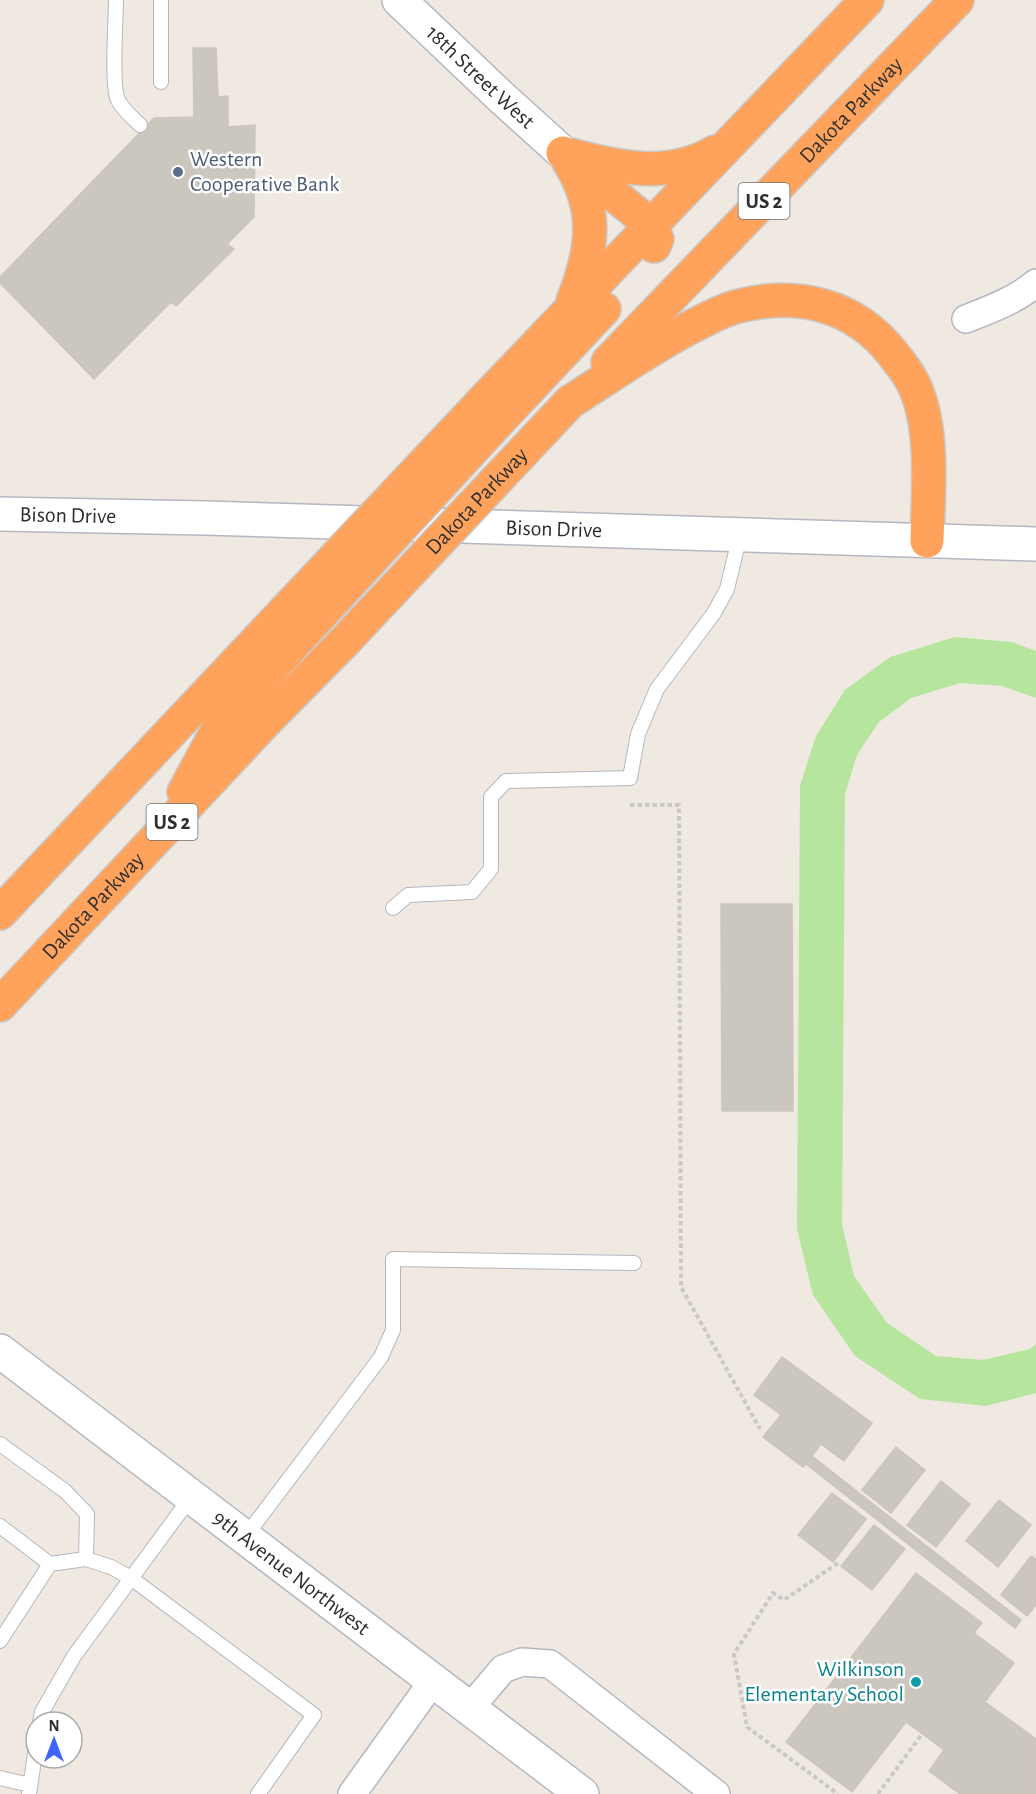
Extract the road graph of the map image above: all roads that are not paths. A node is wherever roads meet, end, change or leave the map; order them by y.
1 (116, 0) edge
2 (161, 0) edge
3 (399, 0) edge
4 (867, 0) edge
5 (957, 0) edge
6 (161, 82) dead end
7 (140, 125) dead end
8 (731, 143) junction
9 (563, 153) junction
10 (651, 225) junction
11 (1036, 283) edge
12 (563, 318) junction
13 (966, 319) dead end
14 (570, 402) junction
15 (490, 412) junction
16 (0, 514) edge
17 (405, 525) junction
18 (740, 535) junction
19 (927, 541) junction
20 (1036, 544) edge
21 (277, 640) junction
22 (164, 831) junction
23 (393, 908) dead end
24 (0, 913) edge
25 (0, 1005) edge
26 (633, 1263) dead end
27 (0, 1351) edge
28 (0, 1444) edge
29 (191, 1497) junction
30 (0, 1526) edge
31 (245, 1537) junction
32 (86, 1559) junction
33 (50, 1564) junction
34 (131, 1578) junction
35 (0, 1641) edge
36 (433, 1681) junction
37 (469, 1709) junction
38 (43, 1710) edge
39 (33, 1770) edge
40 (0, 1778) edge
41 (30, 1790) edge
42 (258, 1794) edge
43 (352, 1794) edge
44 (582, 1794) edge
45 (716, 1794) edge

1 - 7 lane
2 - 6 lane
3 - 9 street, 18th Street West
4 - 8 highway, US 2
5 - 14 highway, Dakota Parkway / US 2
8 - 9 highway
8 - 10 highway, US 2
9 - 10 highway
9 - 12 highway
10 - 12 highway, US 2
10 - 15 highway
11 - 13 street
12 - 15 highway, US 2
14 - 19 highway
14 - 22 highway, Dakota Parkway / US 2, bridge
15 - 17 highway, bridge
15 - 21 highway, US 2, bridge
16 - 17 street, Bison Drive
17 - 18 street, Bison Drive
17 - 21 highway, bridge
18 - 19 street, Bison Drive
18 - 23 lane
19 - 20 street, Bison Drive
21 - 22 highway
21 - 24 highway, US 2
22 - 25 highway, Dakota Parkway / US 2
26 - 31 lane
27 - 29 street, 9th Avenue Northwest
28 - 32 lane
29 - 31 street, 9th Avenue Northwest
29 - 34 lane
30 - 33 lane
31 - 36 street, 9th Avenue Northwest
32 - 33 lane
32 - 34 lane
33 - 35 lane
34 - 38 lane
34 - 42 lane
36 - 37 street, 9th Avenue Northwest
36 - 43 street
37 - 44 street, 9th Avenue Northwest
37 - 45 street
39 - 41 lane
40 - 41 lane

